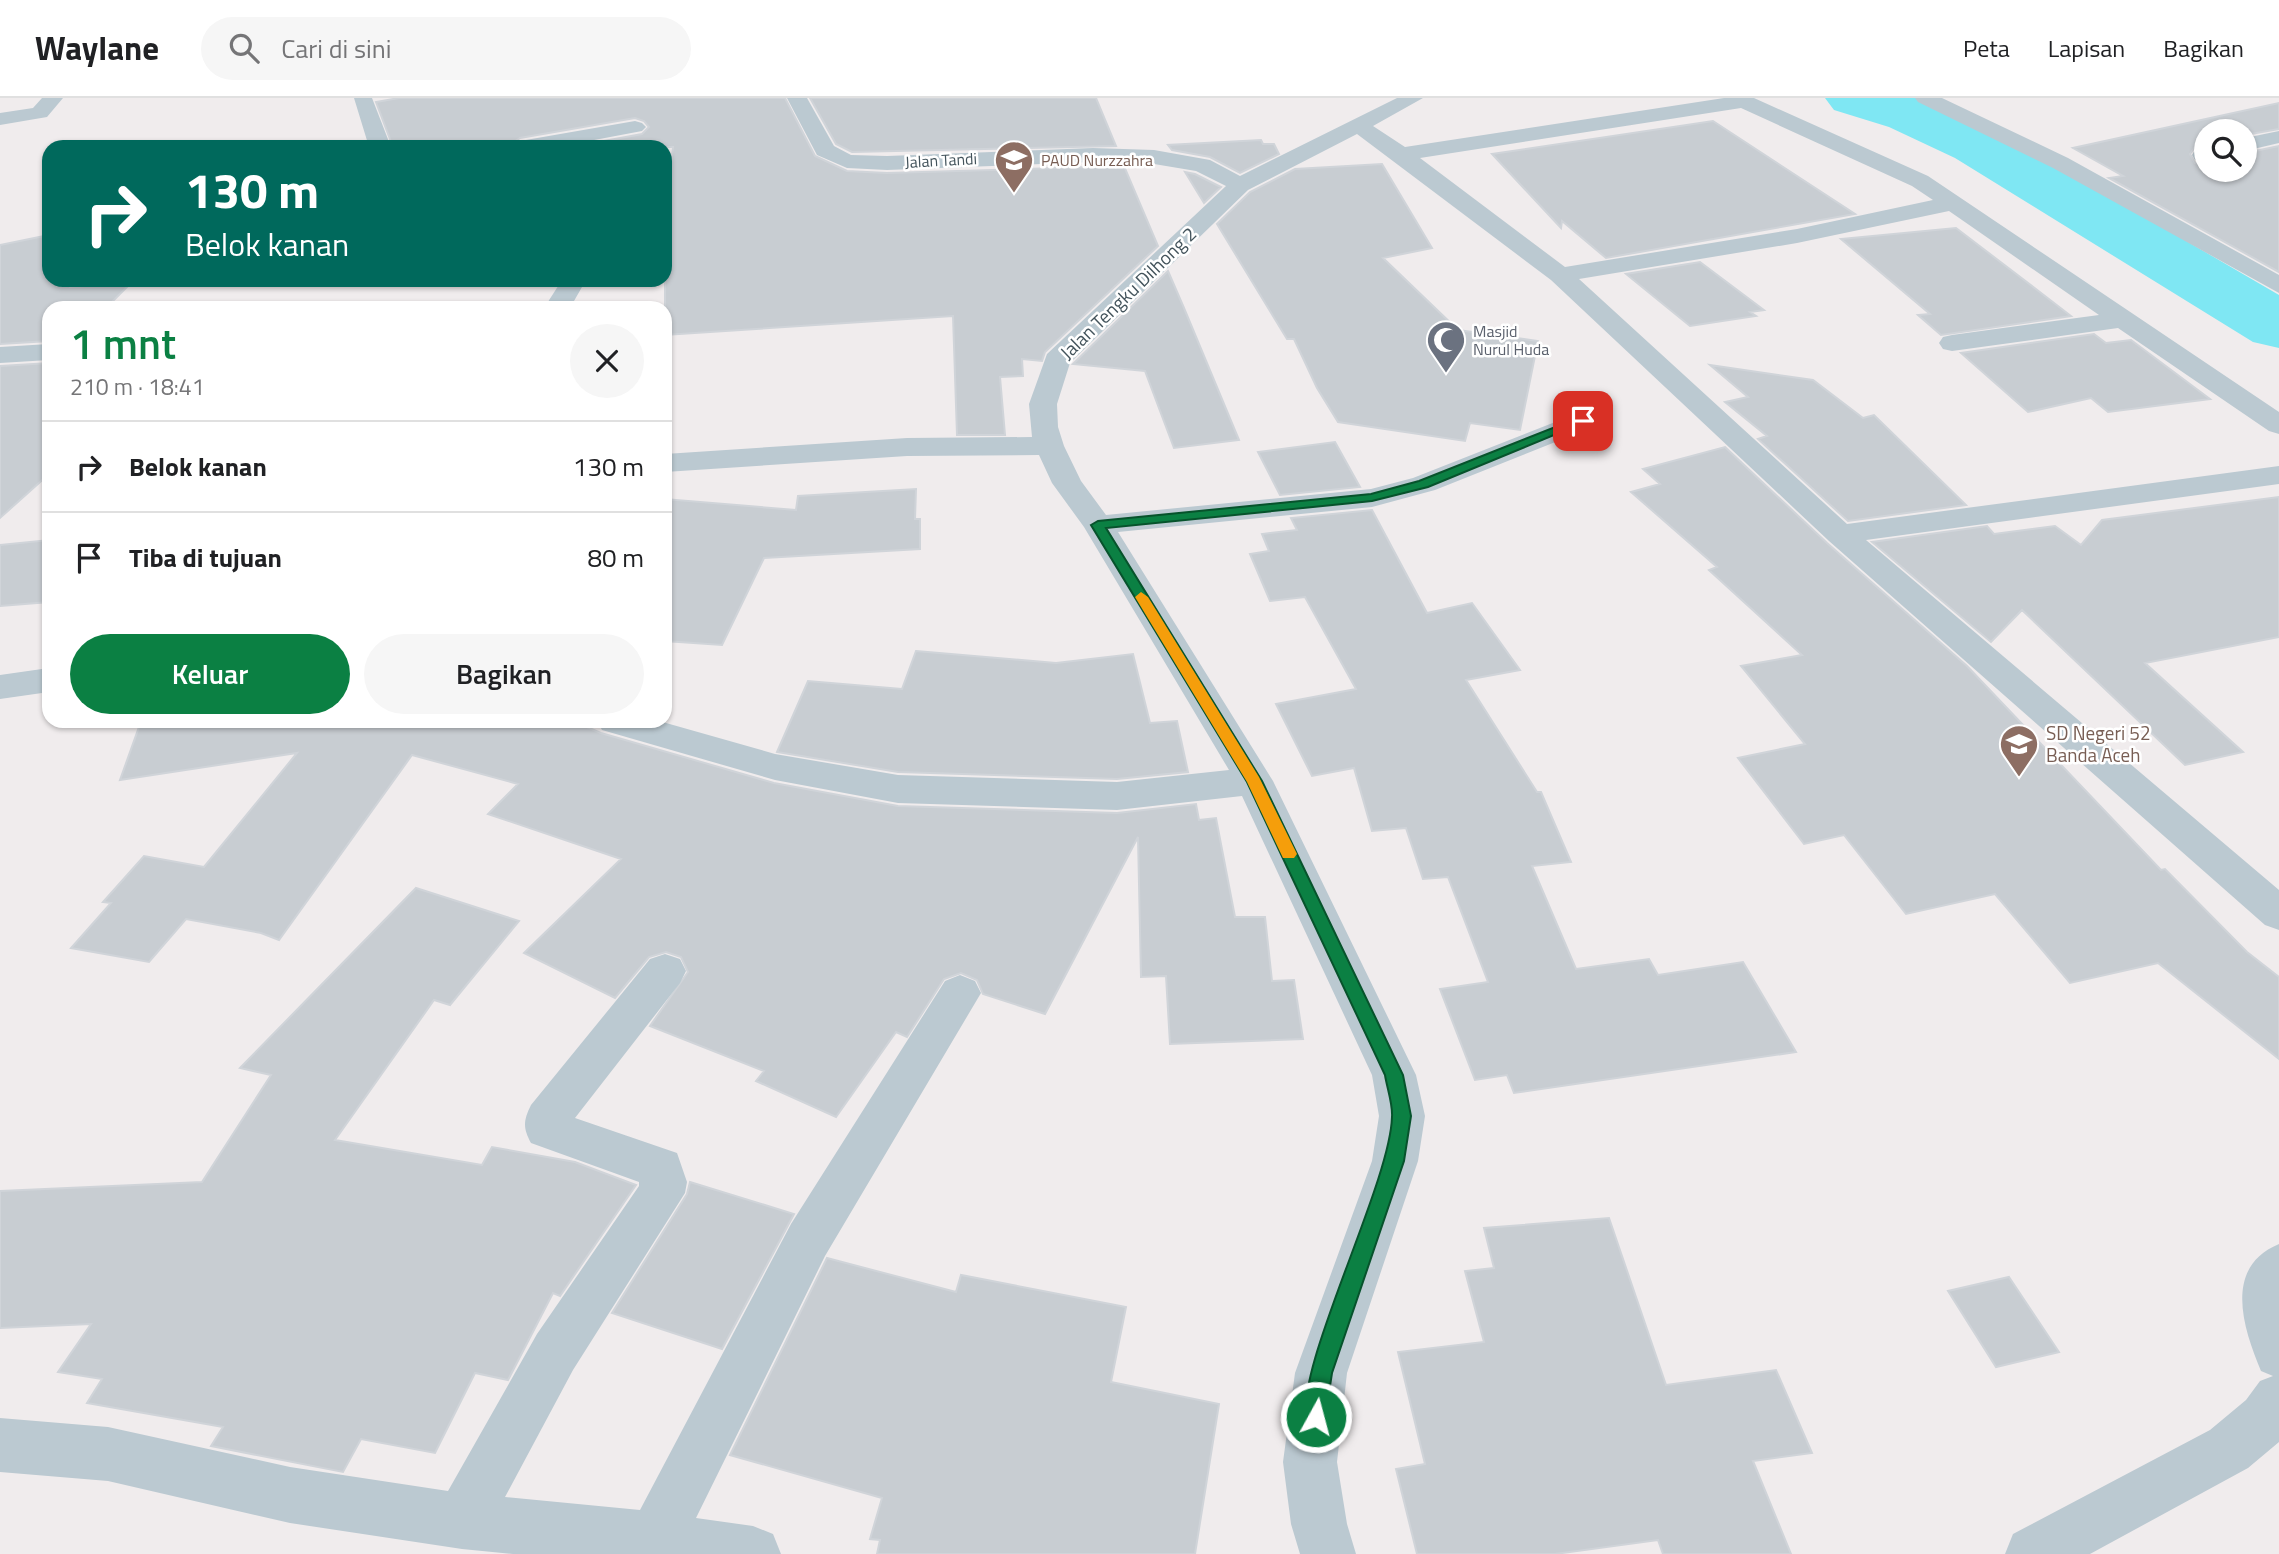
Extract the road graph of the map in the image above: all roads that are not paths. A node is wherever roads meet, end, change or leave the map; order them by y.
1 (53, 98) edge
2 (797, 98) edge
3 (1925, 98) edge
4 (363, 100) dead end
5 (1741, 100) edge
6 (1381, 109) edge
7 (0, 119) edge
8 (636, 127) edge
9 (2279, 137) edge
10 (377, 140) edge
11 (561, 140) edge
12 (2257, 142) edge
13 (1401, 154) junction
14 (1240, 185) junction
15 (1953, 203) junction
16 (1560, 275) junction
17 (2279, 285) edge
18 (2124, 319) junction
19 (1952, 343) dead end
20 (42, 352) edge
21 (0, 355) edge
22 (1583, 421) dead end
23 (2279, 425) edge
24 (1049, 446) junction
25 (672, 463) edge
26 (2279, 475) edge
27 (1098, 525) junction
28 (1840, 534) junction
29 (42, 681) edge
30 (0, 687) edge
31 (639, 728) edge
32 (1254, 781) junction
33 (2279, 914) edge
34 (665, 971) dead end
35 (960, 993) dead end
36 (2279, 1268) edge
37 (2279, 1353) edge
38 (2279, 1400) edge
39 (0, 1445) edge
40 (462, 1521) junction
41 (655, 1539) junction
42 (2056, 1549) edge
43 (753, 1554) edge
44 (1328, 1554) edge

1 - 7 street
2 - 14 street, Jalan Tandi
3 - 17 street
4 - 10 street
5 - 13 street
5 - 15 street
6 - 13 street
6 - 14 street, Jalan Tengku Dilhong 2
8 - 11 street
9 - 12 street
13 - 16 street
14 - 24 street, Jalan Tengku Dilhong 2
15 - 16 street
15 - 18 street
16 - 28 street
18 - 19 street
18 - 23 street
20 - 21 street
22 - 27 street
24 - 25 street
24 - 27 street, Jalan Tengku Dilhong 2
26 - 28 street
27 - 32 street, Jalan Tengku Dilhong 2
28 - 33 street
29 - 30 street
31 - 32 street
32 - 44 street, Jalan Tengku Dilhong 2
34 - 40 street
35 - 41 street
36 - 37 street
38 - 42 street
39 - 40 street
40 - 41 street
41 - 43 street

